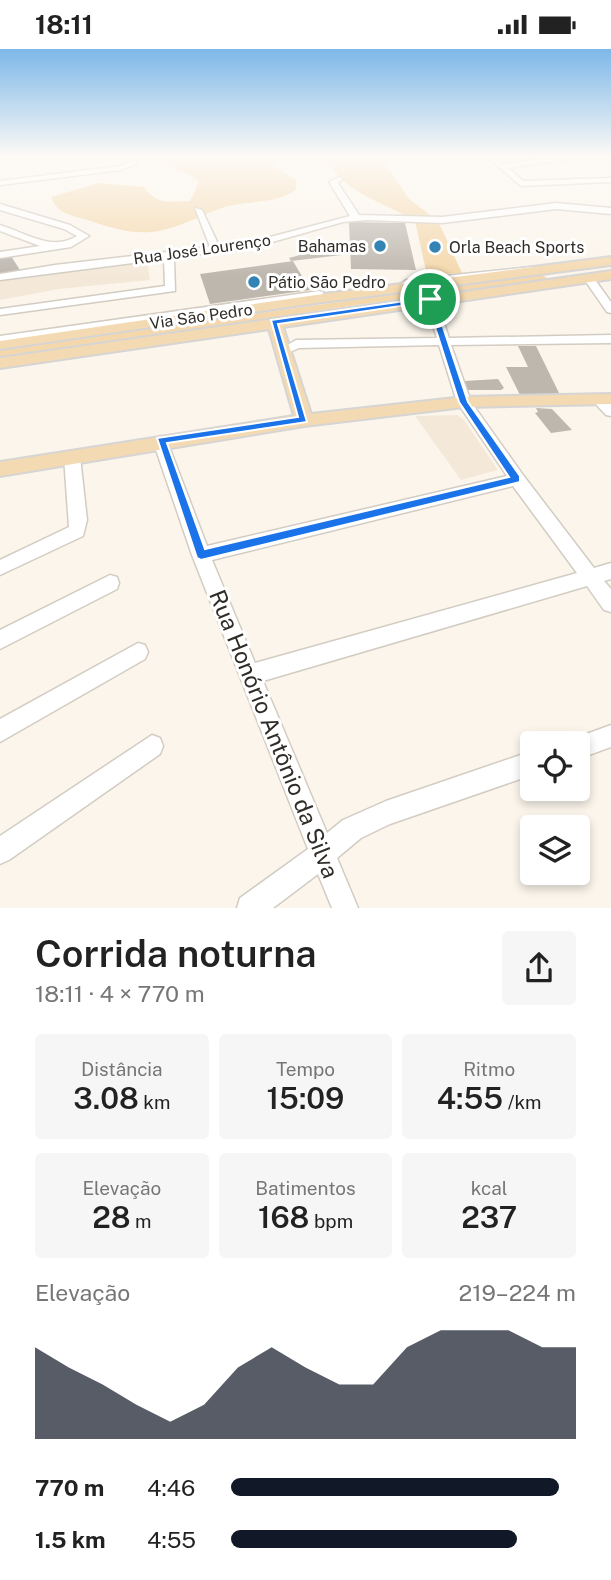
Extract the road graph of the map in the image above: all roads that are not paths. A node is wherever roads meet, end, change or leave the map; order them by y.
1 (342, 196) edge
2 (0, 207) edge
3 (198, 210) dead end
4 (611, 211) edge
5 (356, 218) junction
6 (0, 228) edge
7 (52, 247) junction
8 (216, 250) junction
9 (0, 255) edge
10 (169, 256) junction
11 (611, 262) edge
12 (538, 271) junction
13 (611, 275) edge
14 (0, 278) edge
15 (589, 279) junction
16 (553, 283) junction
17 (401, 288) joint
18 (171, 289) junction
19 (319, 294) dead end
20 (99, 299) junction
21 (430, 299) junction
22 (23, 309) junction
23 (611, 310) edge
24 (0, 312) edge
25 (100, 316) junction
26 (274, 322) junction
27 (22, 327) junction
28 (0, 330) edge
29 (611, 339) edge
30 (0, 340) edge
31 (443, 340) junction
32 (0, 345) edge
33 (283, 351) junction
34 (0, 363) edge
35 (604, 399) edge
36 (464, 402) junction
37 (611, 412) edge
38 (303, 419) junction
39 (160, 441) junction
40 (72, 457) junction
41 (0, 469) edge
42 (516, 479) junction
43 (201, 555) junction
44 (0, 568) edge
45 (611, 571) edge
46 (590, 576) junction
47 (110, 583) dead end
48 (611, 604) edge
49 (0, 640) edge
50 (138, 652) dead end
51 (252, 674) junction
52 (0, 731) edge
53 (611, 736) edge
54 (590, 744) edge
55 (152, 746) dead end
56 (520, 767) edge
57 (0, 851) edge
58 (322, 852) junction
59 (250, 908) edge
60 (345, 908) edge

1 - 5 street
2 - 7 street
3 - 8 street
4 - 5 street, Rua José Lourenço
5 - 8 street, Rua José Lourenço
6 - 7 street
7 - 9 street
8 - 10 street, Rua José Lourenço
10 - 14 street, Rua José Lourenço
10 - 18 street
11 - 12 main road, Via São Pedro
11 - 15 main road
12 - 16 main road
12 - 17 main road, Via São Pedro
13 - 15 main road
15 - 16 main road
15 - 23 street
16 - 21 main road
17 - 32 main road, Via São Pedro
18 - 20 street
18 - 25 street
19 - 30 street
20 - 22 street
20 - 25 street
21 - 26 main road
21 - 31 street
22 - 24 street
22 - 27 street
25 - 27 street
26 - 33 main road
26 - 34 main road
27 - 28 street
29 - 31 street
31 - 33 street
31 - 36 street
33 - 38 main road
35 - 36 main road
35 - 37 street
36 - 38 main road
36 - 42 street
38 - 39 main road
39 - 40 main road
39 - 43 street, Rua Honório Antônio da Silva
40 - 41 main road
40 - 44 street
42 - 43 street
42 - 46 street
43 - 51 street, Rua Honório Antônio da Silva
45 - 46 street
46 - 48 street
46 - 51 street
47 - 49 street
50 - 52 street
51 - 58 street, Rua Honório Antônio da Silva
53 - 54 street
55 - 57 street
56 - 58 street
58 - 59 street
58 - 60 street, Rua Honório Antônio da Silva

